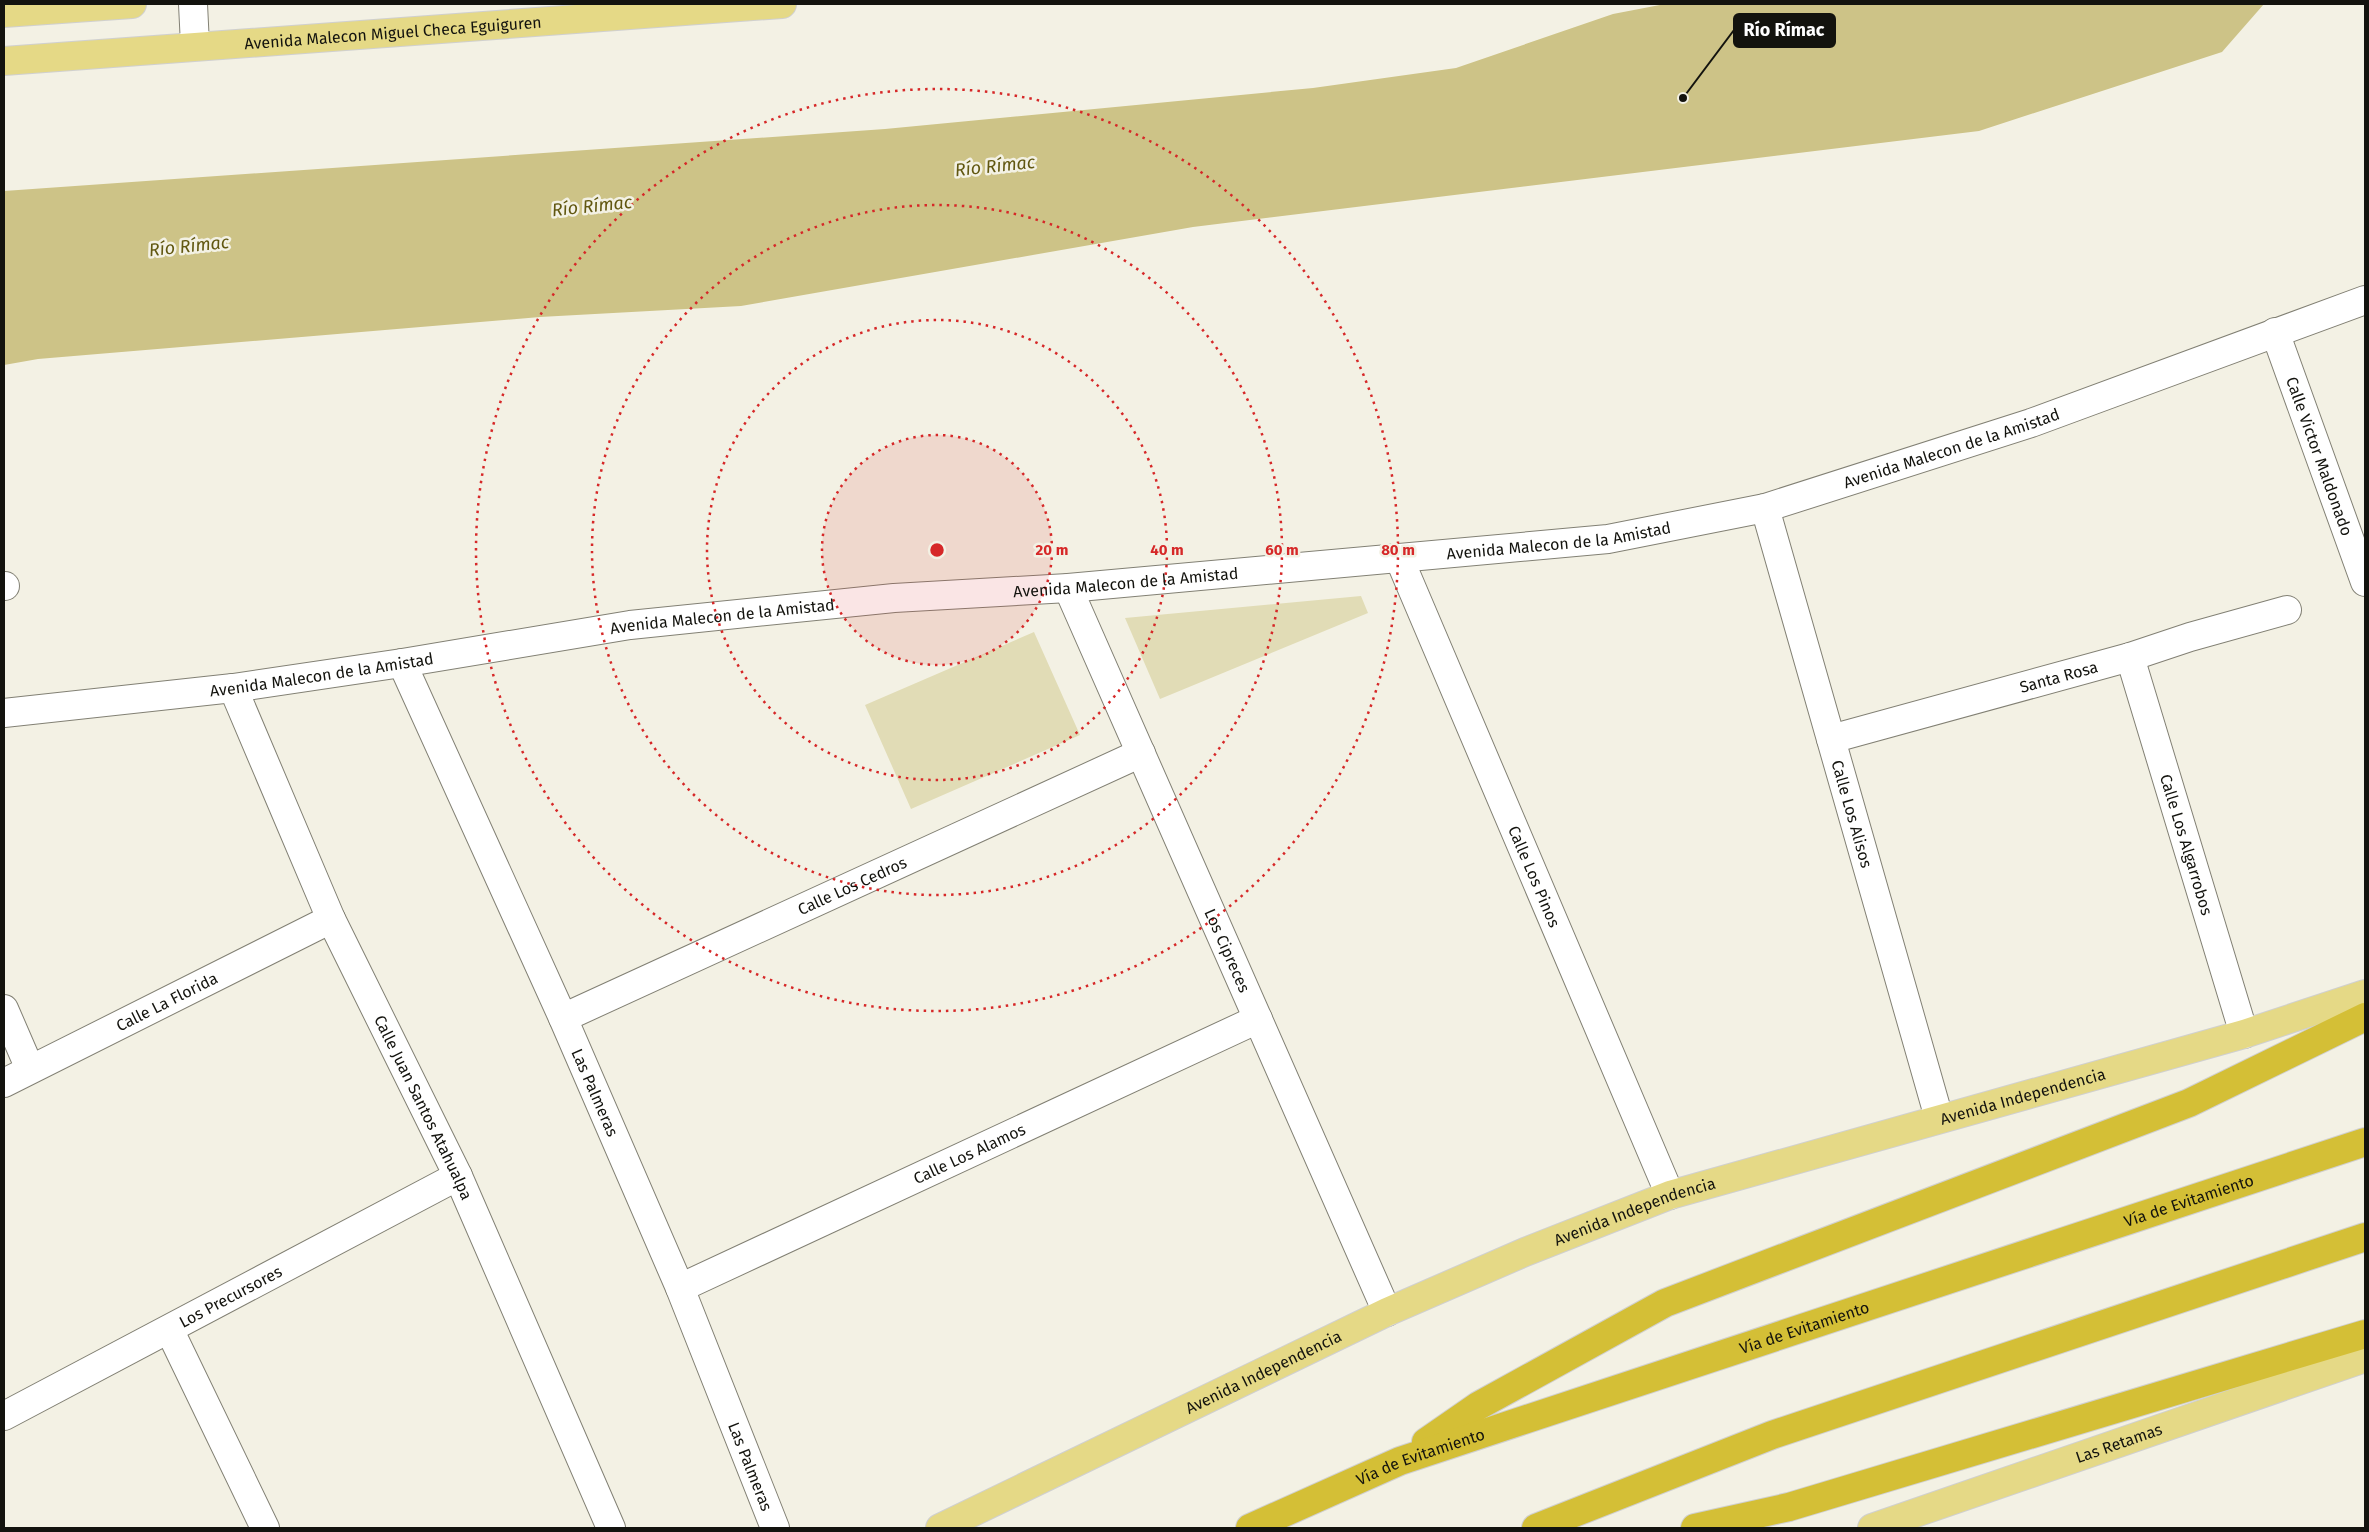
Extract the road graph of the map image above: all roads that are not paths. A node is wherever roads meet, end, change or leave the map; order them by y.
1 (132, 4) edge
2 (193, 4) edge
3 (782, 4) edge
4 (4, 13) edge
5 (195, 46) junction
6 (4, 61) edge
7 (2365, 300) edge
8 (2275, 332) junction
9 (1765, 508) junction
10 (1399, 558) junction
11 (2365, 582) edge
12 (1068, 588) junction
13 (2287, 610) dead end
14 (2130, 657) junction
15 (402, 664) junction
16 (233, 688) junction
17 (4, 713) edge
18 (1831, 739) junction
19 (1141, 753) junction
20 (331, 919) junction
21 (2365, 994) edge
22 (4, 1009) edge
23 (2365, 1017) edge
24 (563, 1018) junction
25 (1258, 1019) junction
26 (2244, 1034) junction
27 (30, 1069) junction
28 (4, 1082) edge
29 (1939, 1118) junction
30 (2365, 1142) edge
31 (458, 1176) junction
32 (1670, 1195) junction
33 (2365, 1237) edge
34 (680, 1288) junction
35 (1387, 1312) junction
36 (170, 1331) junction
37 (2365, 1334) edge
38 (2365, 1358) edge
39 (4, 1416) edge
40 (1400, 1461) junction
41 (265, 1528) edge
42 (612, 1528) edge
43 (775, 1528) edge
44 (940, 1528) edge
45 (1250, 1528) edge
46 (1536, 1528) edge
47 (1695, 1528) edge
48 (1872, 1528) edge

1 - 4 main road
2 - 5 street
3 - 5 main road, Avenida Malecon Miguel Checa Eguiguren
5 - 6 main road, Avenida Malecon Miguel Checa Eguiguren
7 - 8 street, Avenida Malecon de la Amistad
8 - 9 street, Avenida Malecon de la Amistad
8 - 11 street, Calle Victor Maldonado
9 - 10 street, Avenida Malecon de la Amistad
9 - 18 street, Calle Los Alisos
10 - 12 street, Avenida Malecon de la Amistad
10 - 32 street, Calle Los Pinos
12 - 15 street, Avenida Malecon de la Amistad
12 - 19 street, Los Cipreces
13 - 14 street, Santa Rosa
14 - 18 street, Santa Rosa
14 - 26 street, Calle Los Algarrobos
15 - 16 street, Avenida Malecon de la Amistad
15 - 24 street, Las Palmeras
16 - 17 street, Avenida Malecon de la Amistad
16 - 20 street, Calle Juan Santos Atahualpa
18 - 29 street, Calle Los Alisos
19 - 24 street, Calle Los Cedros
19 - 25 street, Los Cipreces
20 - 27 street, Calle La Florida
20 - 31 street, Calle Juan Santos Atahualpa
21 - 26 main road, Avenida Independencia
22 - 27 street
23 - 40 highway
24 - 34 street, Las Palmeras
25 - 34 street, Calle Los Alamos
25 - 35 street, Los Cipreces
26 - 29 main road, Avenida Independencia
27 - 28 street, Calle La Florida
29 - 32 main road, Avenida Independencia
30 - 40 highway, Vía de Evitamiento
31 - 36 street, Los Precursores
31 - 42 street, Calle Juan Santos Atahualpa
32 - 35 main road, Avenida Independencia
33 - 46 highway
34 - 43 street, Las Palmeras
35 - 44 main road, Avenida Independencia
36 - 39 street, Los Precursores
36 - 41 street
37 - 47 highway
38 - 48 main road, Las Retamas
40 - 45 highway, Vía de Evitamiento

